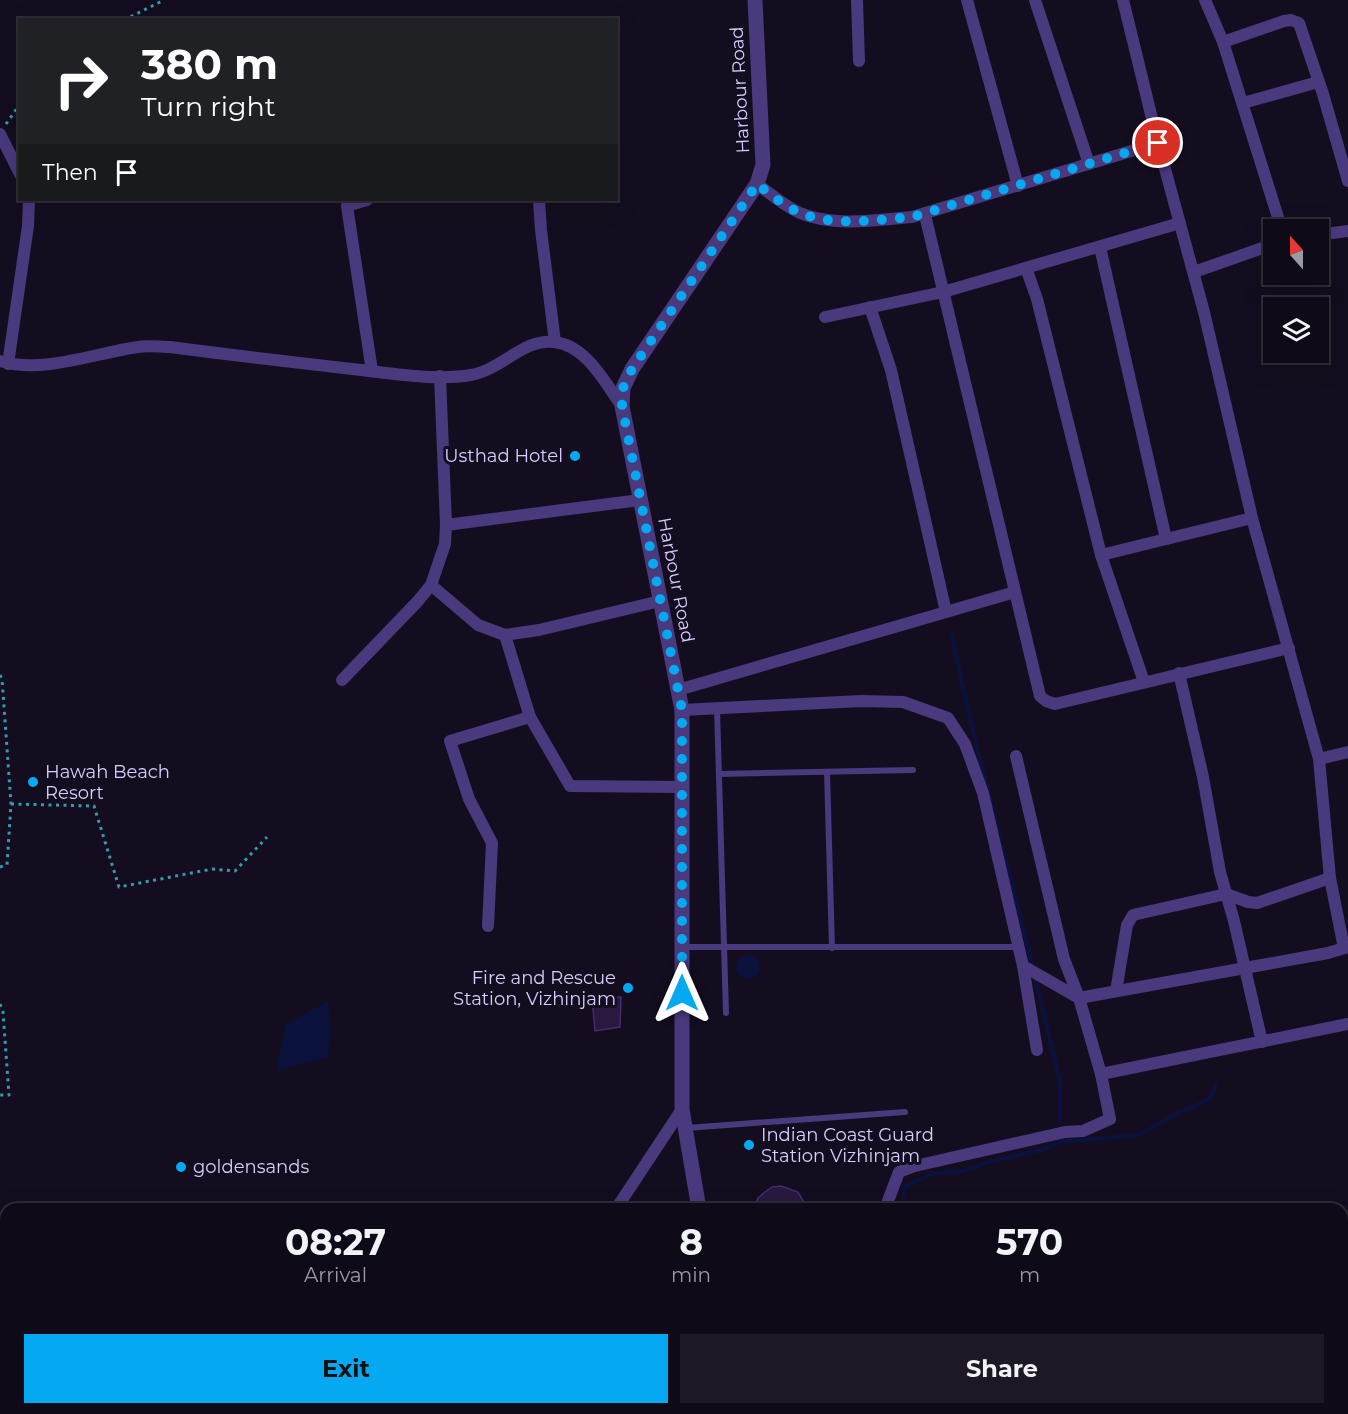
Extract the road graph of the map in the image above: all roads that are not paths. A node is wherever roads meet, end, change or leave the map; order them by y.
1 (755, 0) edge
2 (857, 0) edge
3 (967, 0) edge
4 (1035, 0) edge
5 (1123, 0) edge
6 (1204, 0) edge
7 (1223, 42) junction
8 (859, 61) dead end
9 (1318, 82) junction
10 (1243, 103) junction
11 (2, 130) edge
12 (1158, 143) junction
13 (1089, 164) junction
14 (18, 169) edge
15 (1348, 181) edge
16 (757, 184) junction
17 (1018, 186) junction
18 (29, 201) edge
19 (364, 201) edge
20 (539, 201) edge
21 (925, 215) junction
22 (1279, 219) edge
23 (1180, 223) junction
24 (1348, 231) edge
25 (1329, 234) edge
26 (1100, 247) junction
27 (1263, 248) edge
28 (1026, 268) junction
29 (1194, 272) junction
30 (943, 292) junction
31 (870, 307) junction
32 (825, 317) dead end
33 (555, 342) junction
34 (4, 362) edge
35 (372, 371) junction
36 (440, 376) junction
37 (622, 406) junction
38 (640, 500) junction
39 (1252, 518) junction
40 (446, 525) junction
41 (1166, 539) junction
42 (1101, 555) junction
43 (431, 585) junction
44 (1015, 592) junction
45 (660, 601) junction
46 (946, 612) junction
47 (505, 635) junction
48 (1289, 648) junction
49 (1179, 673) junction
50 (342, 680) dead end
51 (1144, 682) junction
52 (678, 690) junction
53 (717, 708) junction
54 (682, 710) junction
55 (530, 717) junction
56 (1348, 752) edge
57 (1016, 756) dead end
58 (1319, 759) junction
59 (913, 770) dead end
60 (827, 772) junction
61 (719, 774) junction
62 (682, 787) junction
63 (1330, 878) junction
64 (1226, 894) junction
65 (488, 926) dead end
66 (682, 947) junction
67 (723, 947) junction
68 (1018, 947) junction
69 (832, 948) junction
70 (1346, 948) edge
71 (1023, 966) junction
72 (1244, 968) junction
73 (1116, 991) junction
74 (1079, 998) junction
75 (726, 1013) dead end
76 (1348, 1024) edge
77 (1262, 1042) junction
78 (1037, 1050) dead end
79 (1101, 1074) junction
80 (682, 1109) junction
81 (905, 1112) dead end
82 (685, 1128) junction
83 (620, 1203) edge
84 (698, 1203) edge
85 (888, 1203) edge

1 - 16 street, Harbour Road
2 - 8 street
3 - 17 street
4 - 13 street
5 - 12 street
6 - 7 street
7 - 9 street
7 - 10 street
9 - 10 street
9 - 15 street
10 - 22 street
11 - 14 street
12 - 13 street
12 - 23 street
13 - 17 street
16 - 21 street
16 - 37 street, Harbour Road
17 - 21 street
18 - 34 street
19 - 35 street
20 - 33 street
21 - 30 street
23 - 26 street
23 - 29 street
24 - 25 street
26 - 28 street
26 - 41 street
27 - 29 street
28 - 30 street
28 - 42 street
29 - 39 street
30 - 31 street
30 - 44 street
31 - 32 street
31 - 46 street
33 - 36 street
33 - 37 street
34 - 35 street
35 - 36 street
36 - 40 street
37 - 38 street, Harbour Road
38 - 40 street
38 - 45 street, Harbour Road
39 - 41 street
39 - 48 street
40 - 43 street
41 - 42 street
42 - 51 street
43 - 47 street
43 - 50 street
44 - 46 street
44 - 51 street
45 - 47 street
45 - 52 street, Harbour Road
46 - 52 street
47 - 55 street
48 - 49 street
48 - 58 street
49 - 51 street
49 - 64 street
52 - 54 street, Harbour Road
53 - 54 street
53 - 61 lane
53 - 68 street
54 - 62 street, Harbour Road
55 - 62 street
55 - 65 street
56 - 58 street
57 - 74 street
58 - 63 street
59 - 60 lane
60 - 61 lane
60 - 69 lane
61 - 67 lane
62 - 66 street, Harbour Road
63 - 64 street
63 - 70 street
64 - 72 street
64 - 73 street
66 - 67 lane
66 - 80 street, Harbour Road
67 - 69 lane
67 - 75 lane
68 - 69 lane
68 - 71 street
70 - 72 street
71 - 74 street
71 - 78 street
72 - 73 street
72 - 77 street
73 - 74 street
74 - 79 street
76 - 77 street
77 - 79 street
79 - 85 street
80 - 82 street, Harbour Road
80 - 83 street
81 - 82 lane
82 - 84 street, Harbour Road

